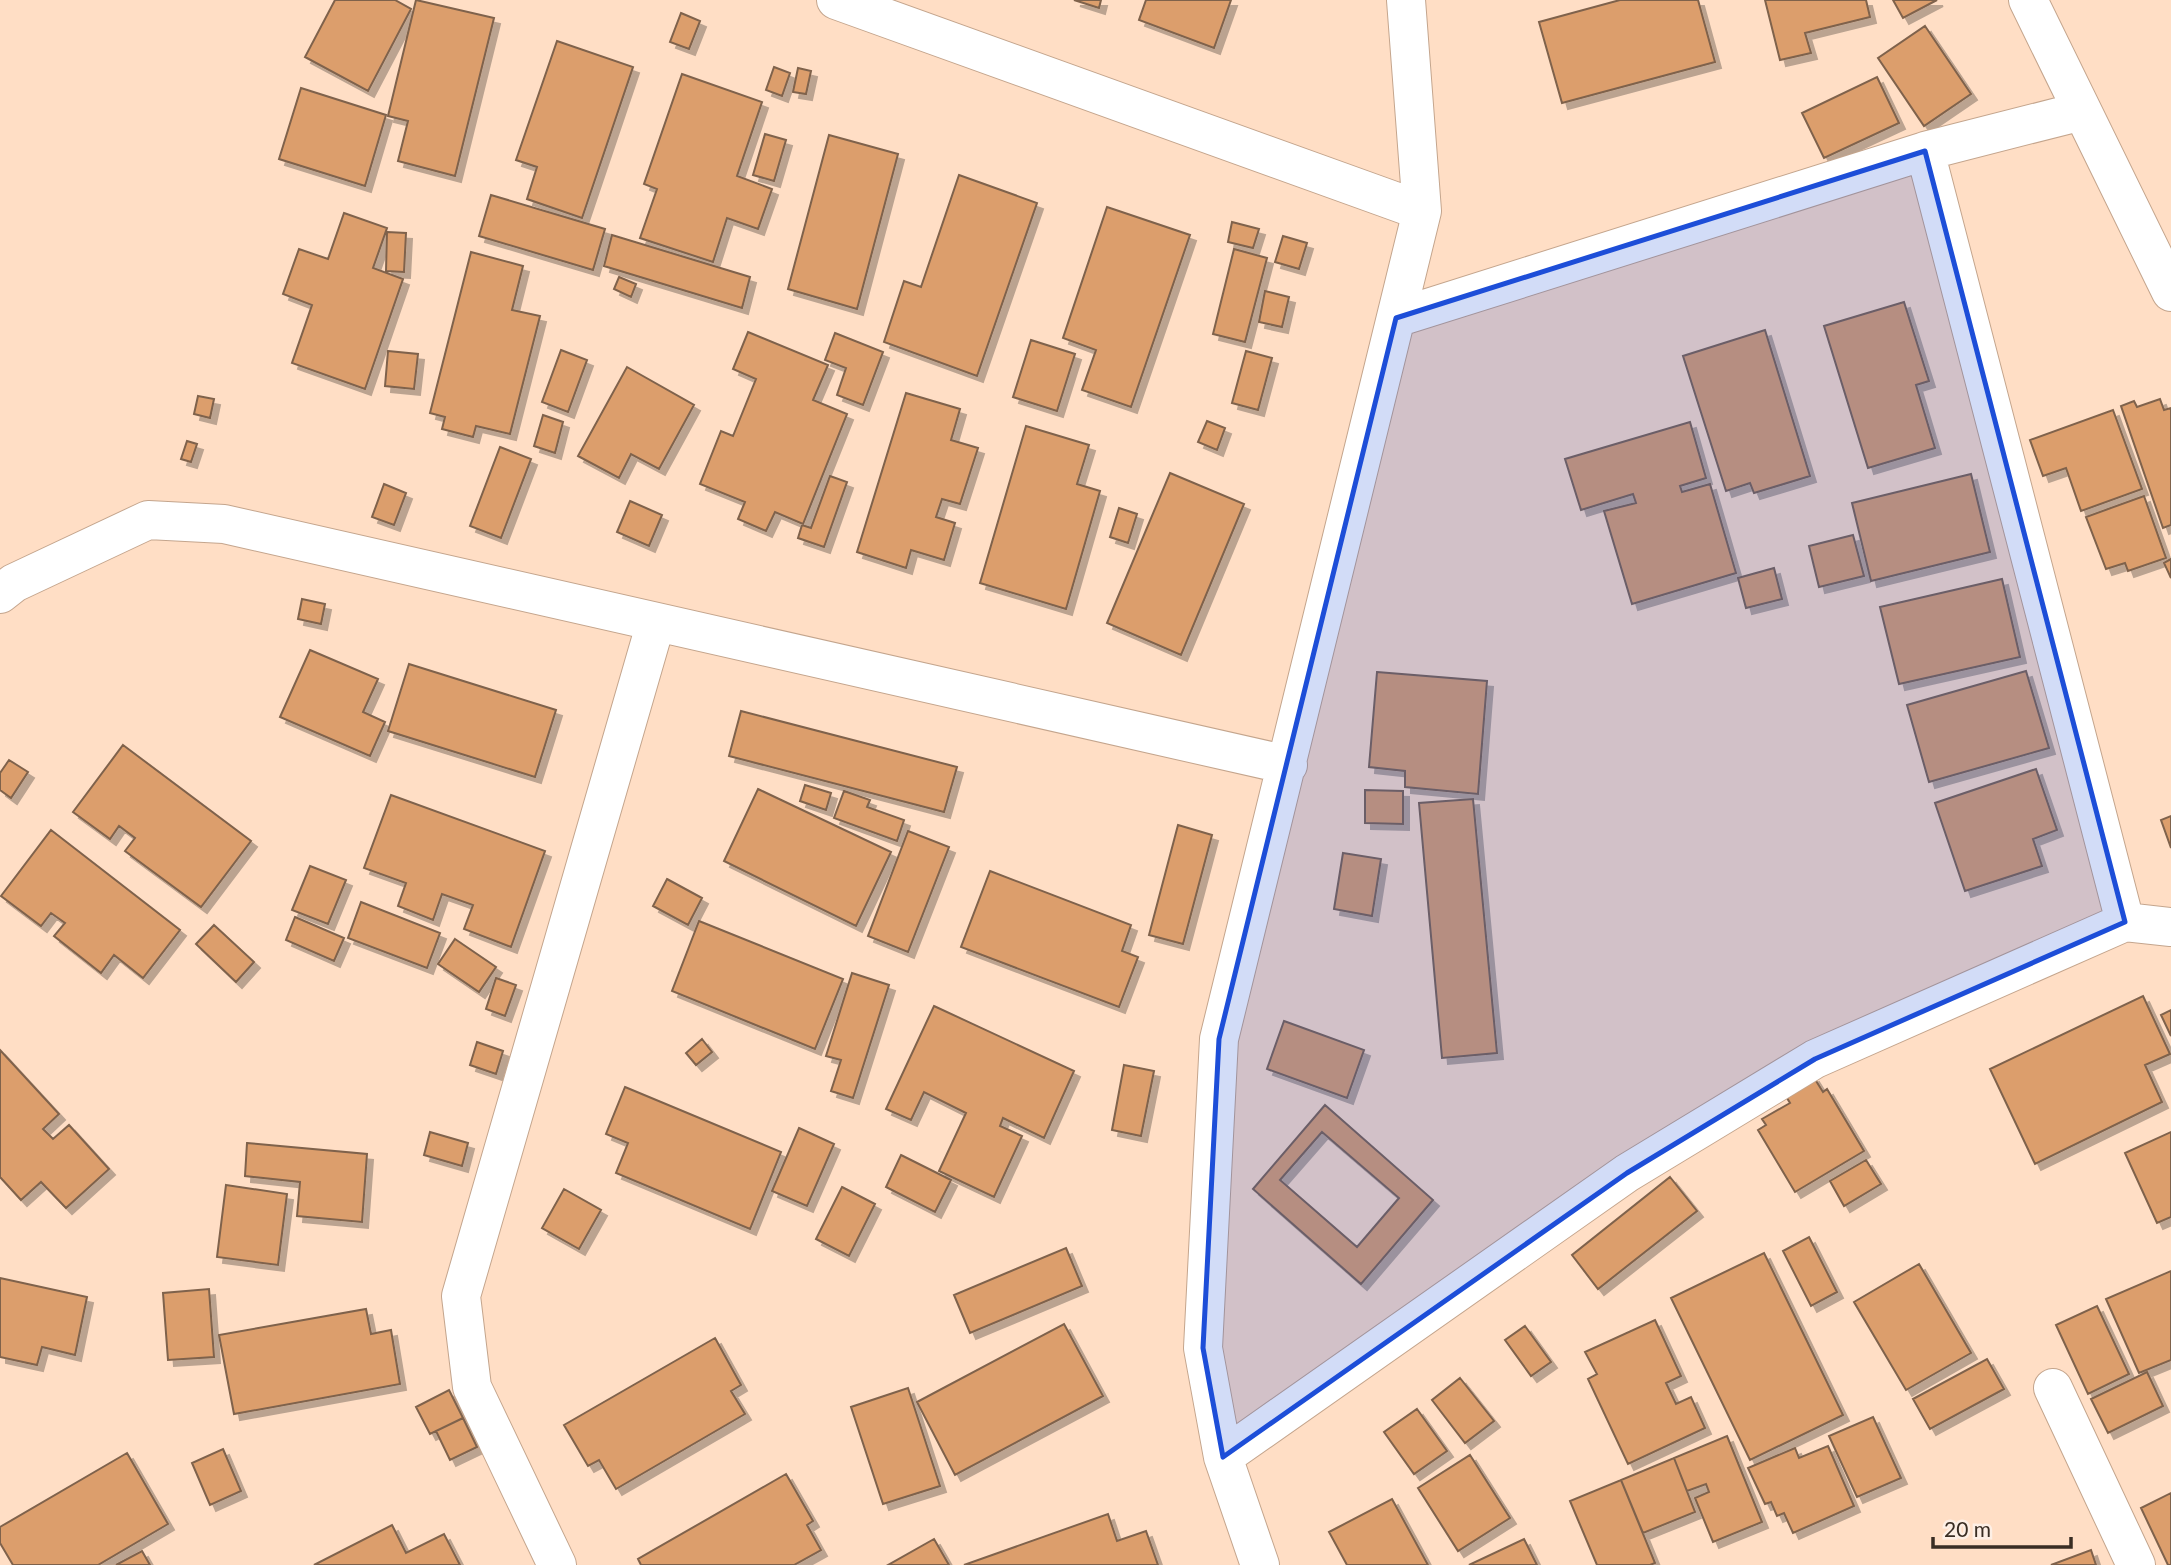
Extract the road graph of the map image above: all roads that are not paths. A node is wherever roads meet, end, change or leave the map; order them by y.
1 (836, 0) edge
2 (1406, 0) edge
3 (2028, 0) edge
4 (2082, 111) junction
5 (1925, 151) junction
6 (1422, 211) junction
7 (2171, 292) edge
8 (1396, 318) junction
9 (0, 594) edge
10 (656, 622) junction
11 (1288, 765) junction
12 (2125, 922) junction
13 (2171, 927) edge
14 (2053, 1388) dead end
15 (1223, 1457) junction
16 (557, 1565) edge
17 (1260, 1565) edge
18 (2136, 1565) edge

1 - 6 street
2 - 6 street
3 - 4 street
4 - 5 street
4 - 7 street
5 - 8 street
5 - 12 street
6 - 8 street
8 - 11 street
9 - 10 street
10 - 11 street
10 - 16 street
11 - 15 street
12 - 13 street
12 - 15 street
14 - 18 street
15 - 17 street

